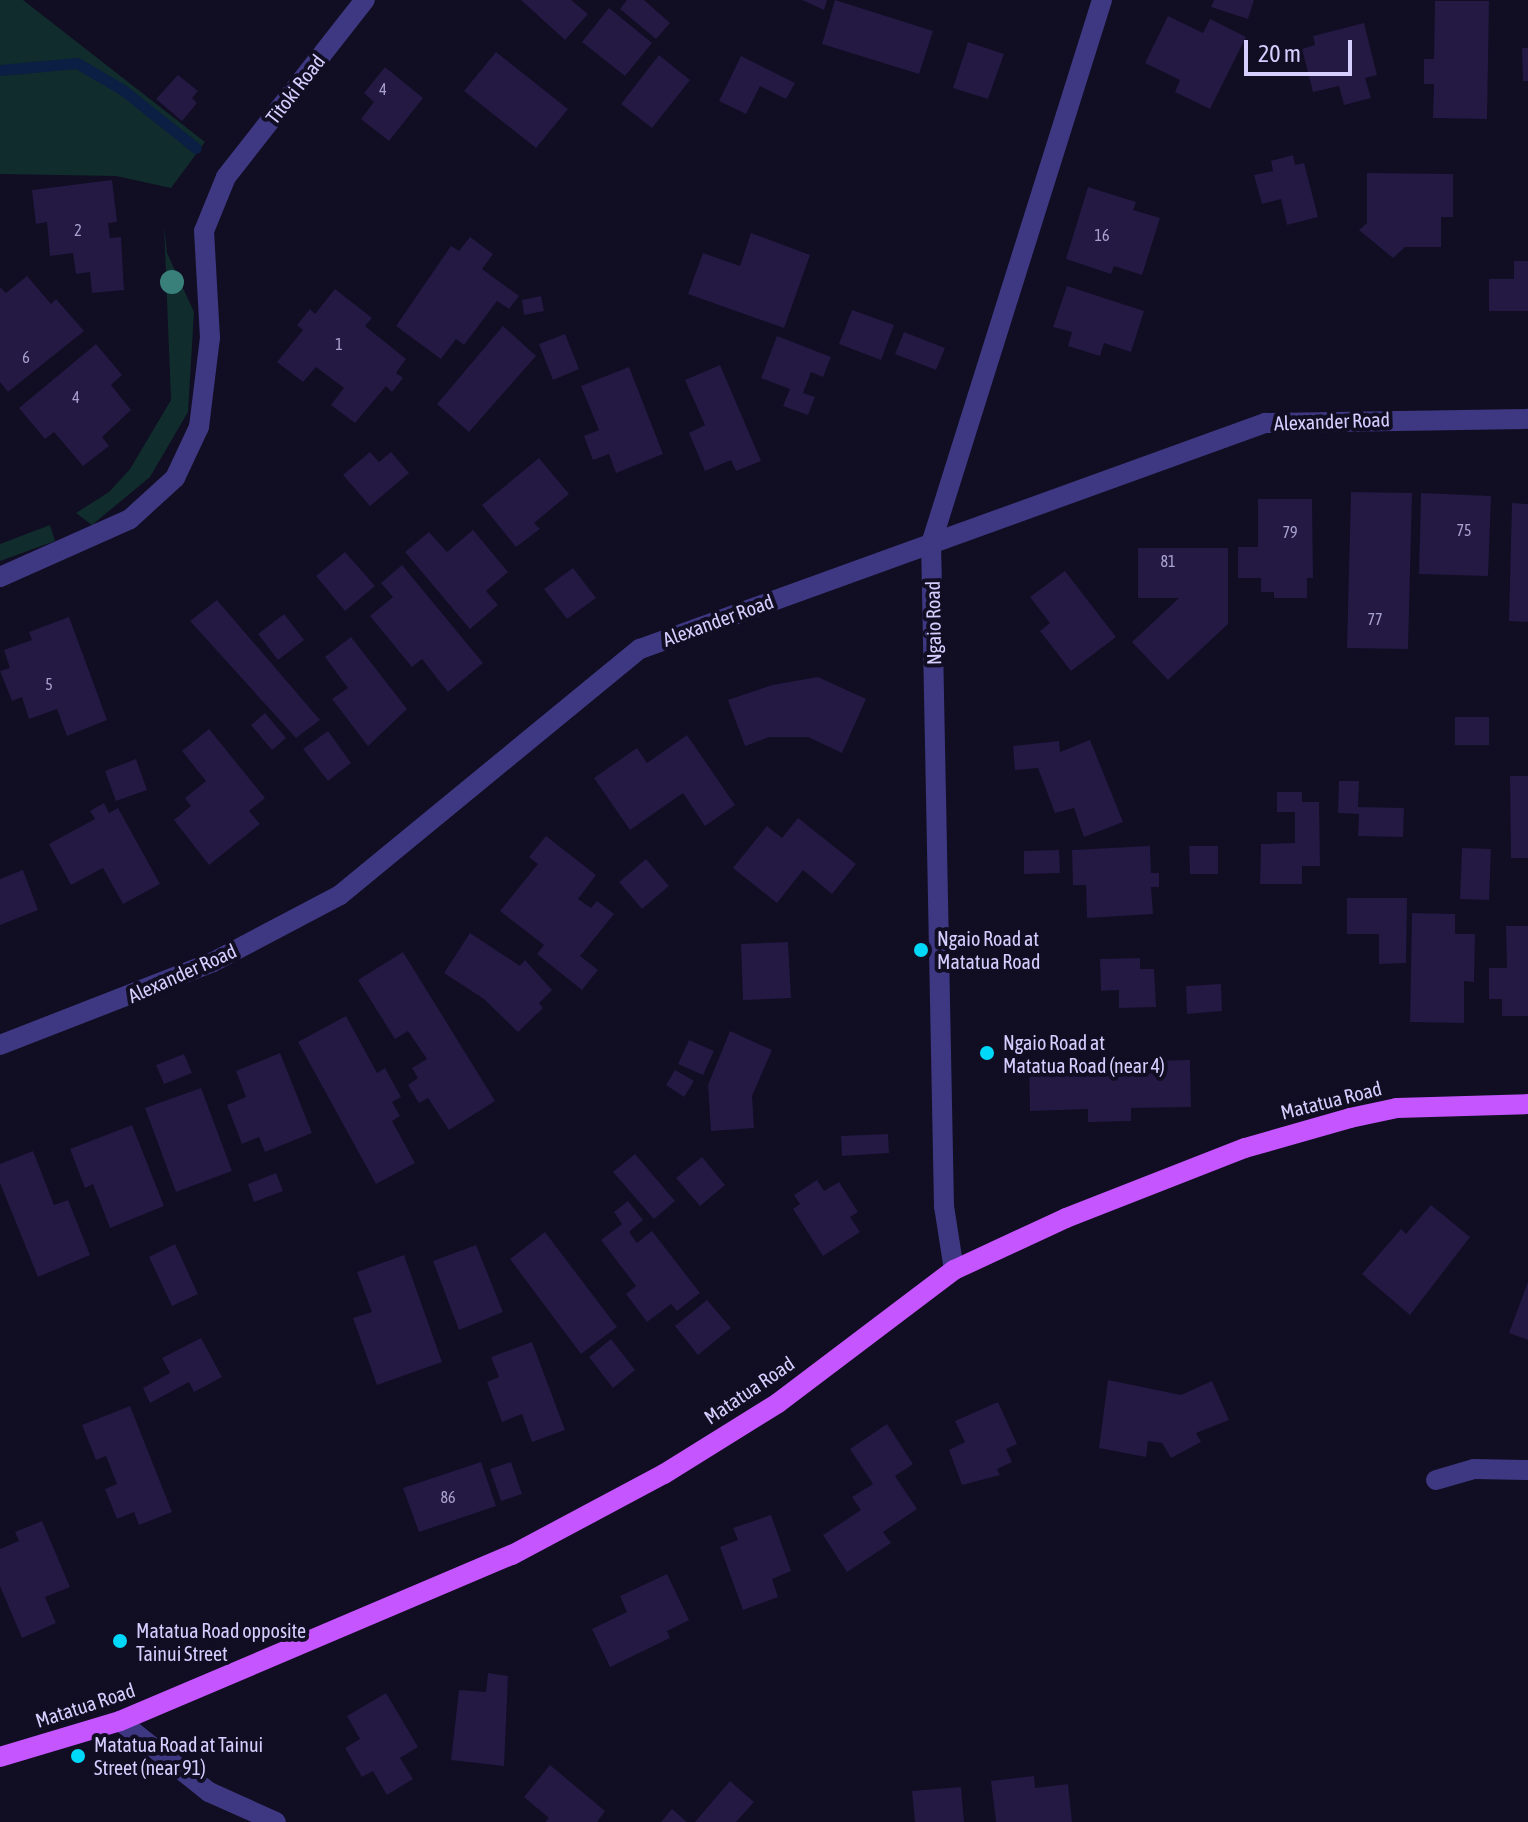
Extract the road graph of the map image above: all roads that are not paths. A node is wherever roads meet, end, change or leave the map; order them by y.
1 (365, 0) edge
2 (1102, 0) edge
3 (1528, 419) edge
4 (931, 544) junction
5 (0, 577) edge
6 (0, 1045) edge
7 (1528, 1104) edge
8 (954, 1270) junction
9 (1528, 1470) edge
10 (1436, 1480) dead end
11 (120, 1721) junction
12 (0, 1757) edge
13 (276, 1822) edge

1 - 5 street, Titoki Road
2 - 4 street, Ngaio Road
3 - 4 street, Alexander Road
4 - 6 street, Alexander Road
4 - 8 street, Ngaio Road
7 - 8 main road, Matatua Road
8 - 11 main road, Matatua Road
9 - 10 street
11 - 12 main road, Matatua Road
11 - 13 street

